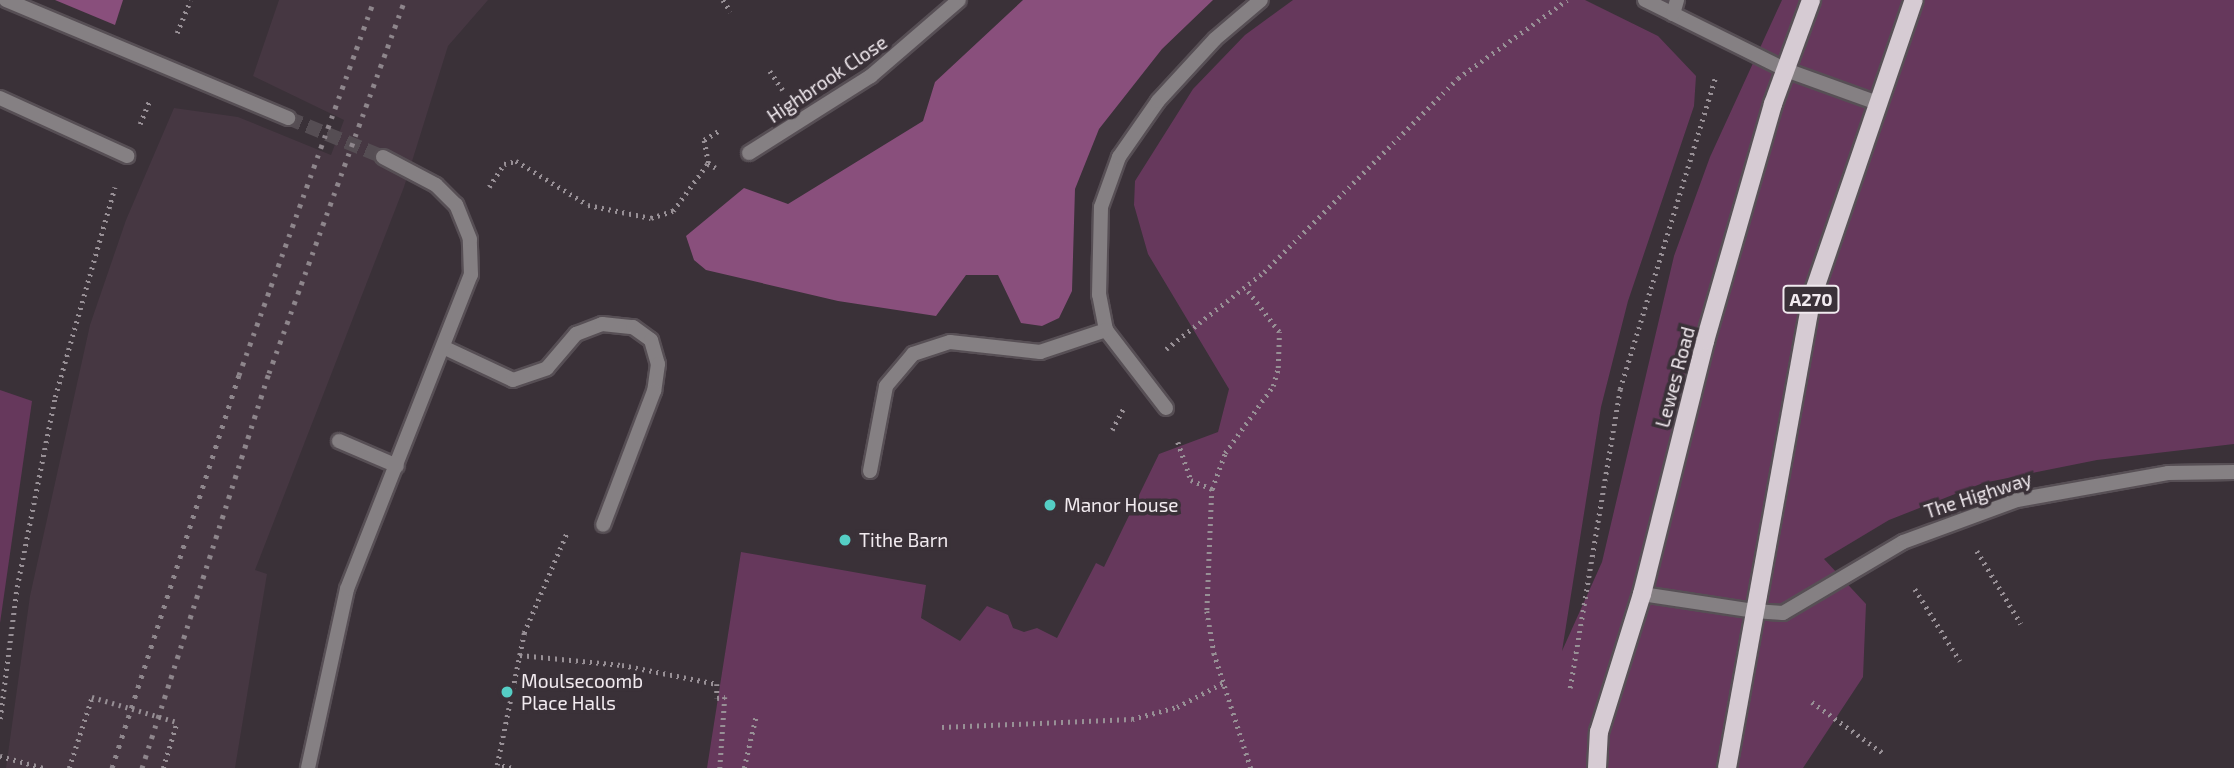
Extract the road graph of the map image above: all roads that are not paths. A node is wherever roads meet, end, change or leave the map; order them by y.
1 (6, 0) edge
2 (1261, 0) edge
3 (1645, 0) edge
4 (1811, 0) edge
5 (1914, 0) edge
6 (953, 2) edge
7 (1675, 7) edge
8 (1786, 70) junction
9 (0, 98) edge
10 (1875, 102) junction
11 (288, 118) tunnel mouth
12 (749, 153) road end
13 (127, 156) road end
14 (383, 157) tunnel mouth
15 (1106, 330) junction
16 (445, 348) junction
17 (1166, 408) road end
18 (339, 441) dead end
19 (397, 466) junction
20 (870, 471) dead end
21 (2234, 472) edge
22 (603, 525) road end
23 (1642, 594) junction
24 (1754, 611) junction
25 (308, 768) edge
26 (1597, 768) edge
27 (1727, 768) edge

1 - 11 street
2 - 15 street
3 - 7 street
4 - 8 main road, Lewes Road
5 - 10 main road, A270
6 - 12 street, Highbrook Close
7 - 8 street
8 - 10 street
8 - 23 main road, Lewes Road
9 - 13 street
10 - 24 main road, A270
14 - 16 street
15 - 17 street
15 - 20 street
16 - 19 street
16 - 22 street
18 - 19 street
19 - 25 street
21 - 24 street, The Highway
23 - 24 street, The Highway
23 - 26 main road, Lewes Road
24 - 27 main road, A270

